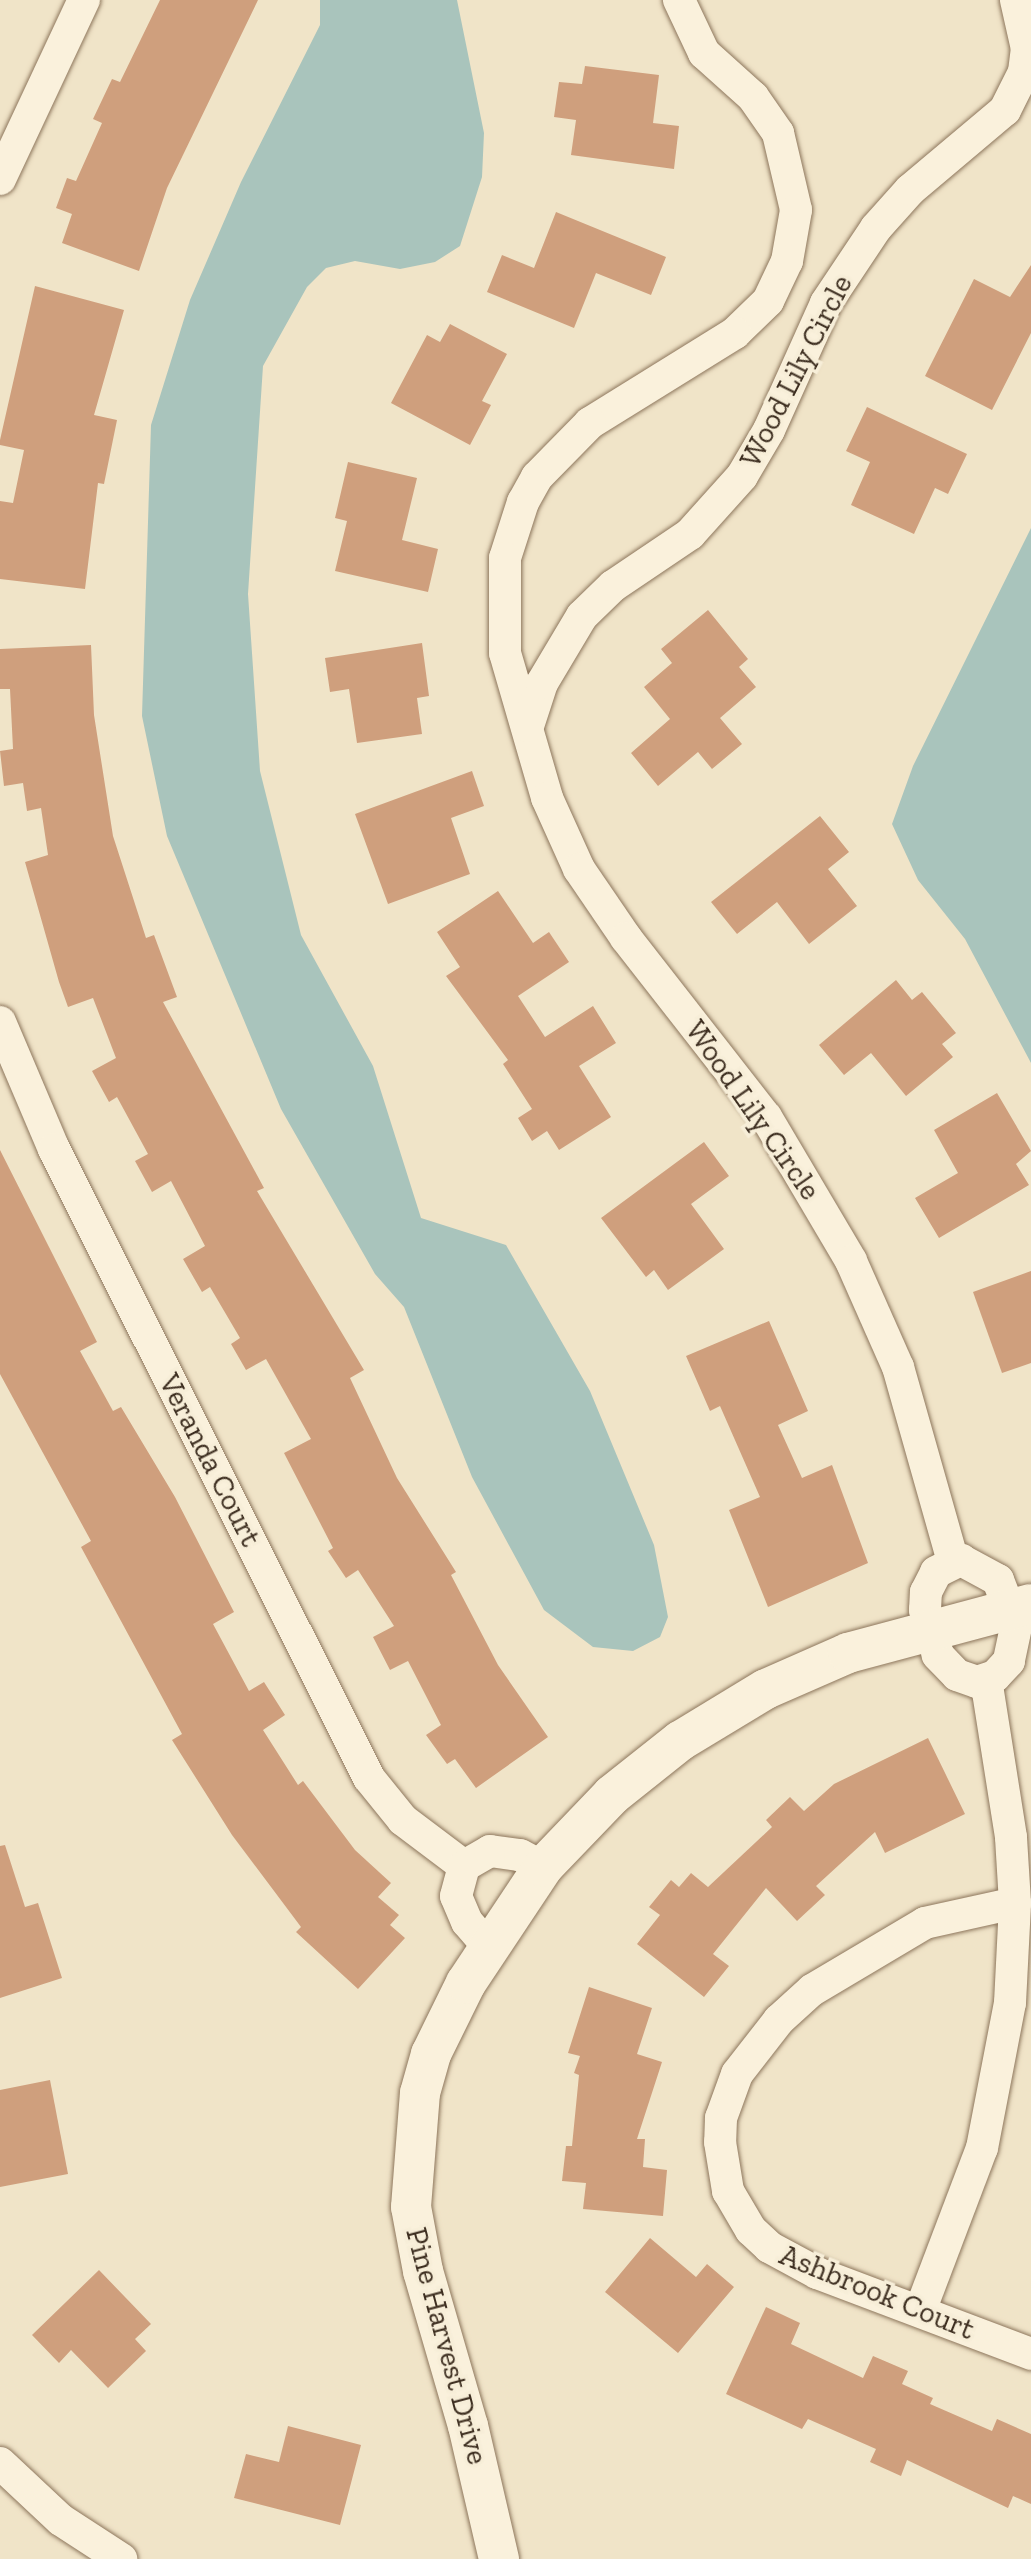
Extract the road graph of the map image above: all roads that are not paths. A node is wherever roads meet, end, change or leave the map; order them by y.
1 (84, 0) edge
2 (679, 0) edge
3 (1016, 0) edge
4 (0, 179) edge
5 (528, 726) junction
6 (0, 1022) edge
7 (953, 1561) junction
8 (1022, 1606) edge
9 (929, 1630) junction
10 (986, 1680) junction
11 (464, 1866) junction
12 (543, 1867) junction
13 (1015, 1903) junction
14 (487, 1945) junction
15 (920, 2311) junction
16 (1031, 2354) edge
17 (0, 2463) edge
18 (121, 2559) edge
19 (499, 2559) edge

1 - 4 street
2 - 5 street, Wood Lily Circle
3 - 5 street, Wood Lily Circle
5 - 7 street, Wood Lily Circle
6 - 11 street, Veranda Court
7 - 8 street
7 - 9 street
8 - 9 street, Pine Harvest Drive
8 - 10 street
9 - 10 street
9 - 12 street, Pine Harvest Drive
10 - 13 street
11 - 12 street
11 - 14 street
12 - 14 street, Pine Harvest Drive
13 - 15 street
13 - 15 street, Ashbrook Court
14 - 19 street, Pine Harvest Drive
15 - 16 street, Ashbrook Court
17 - 18 street

